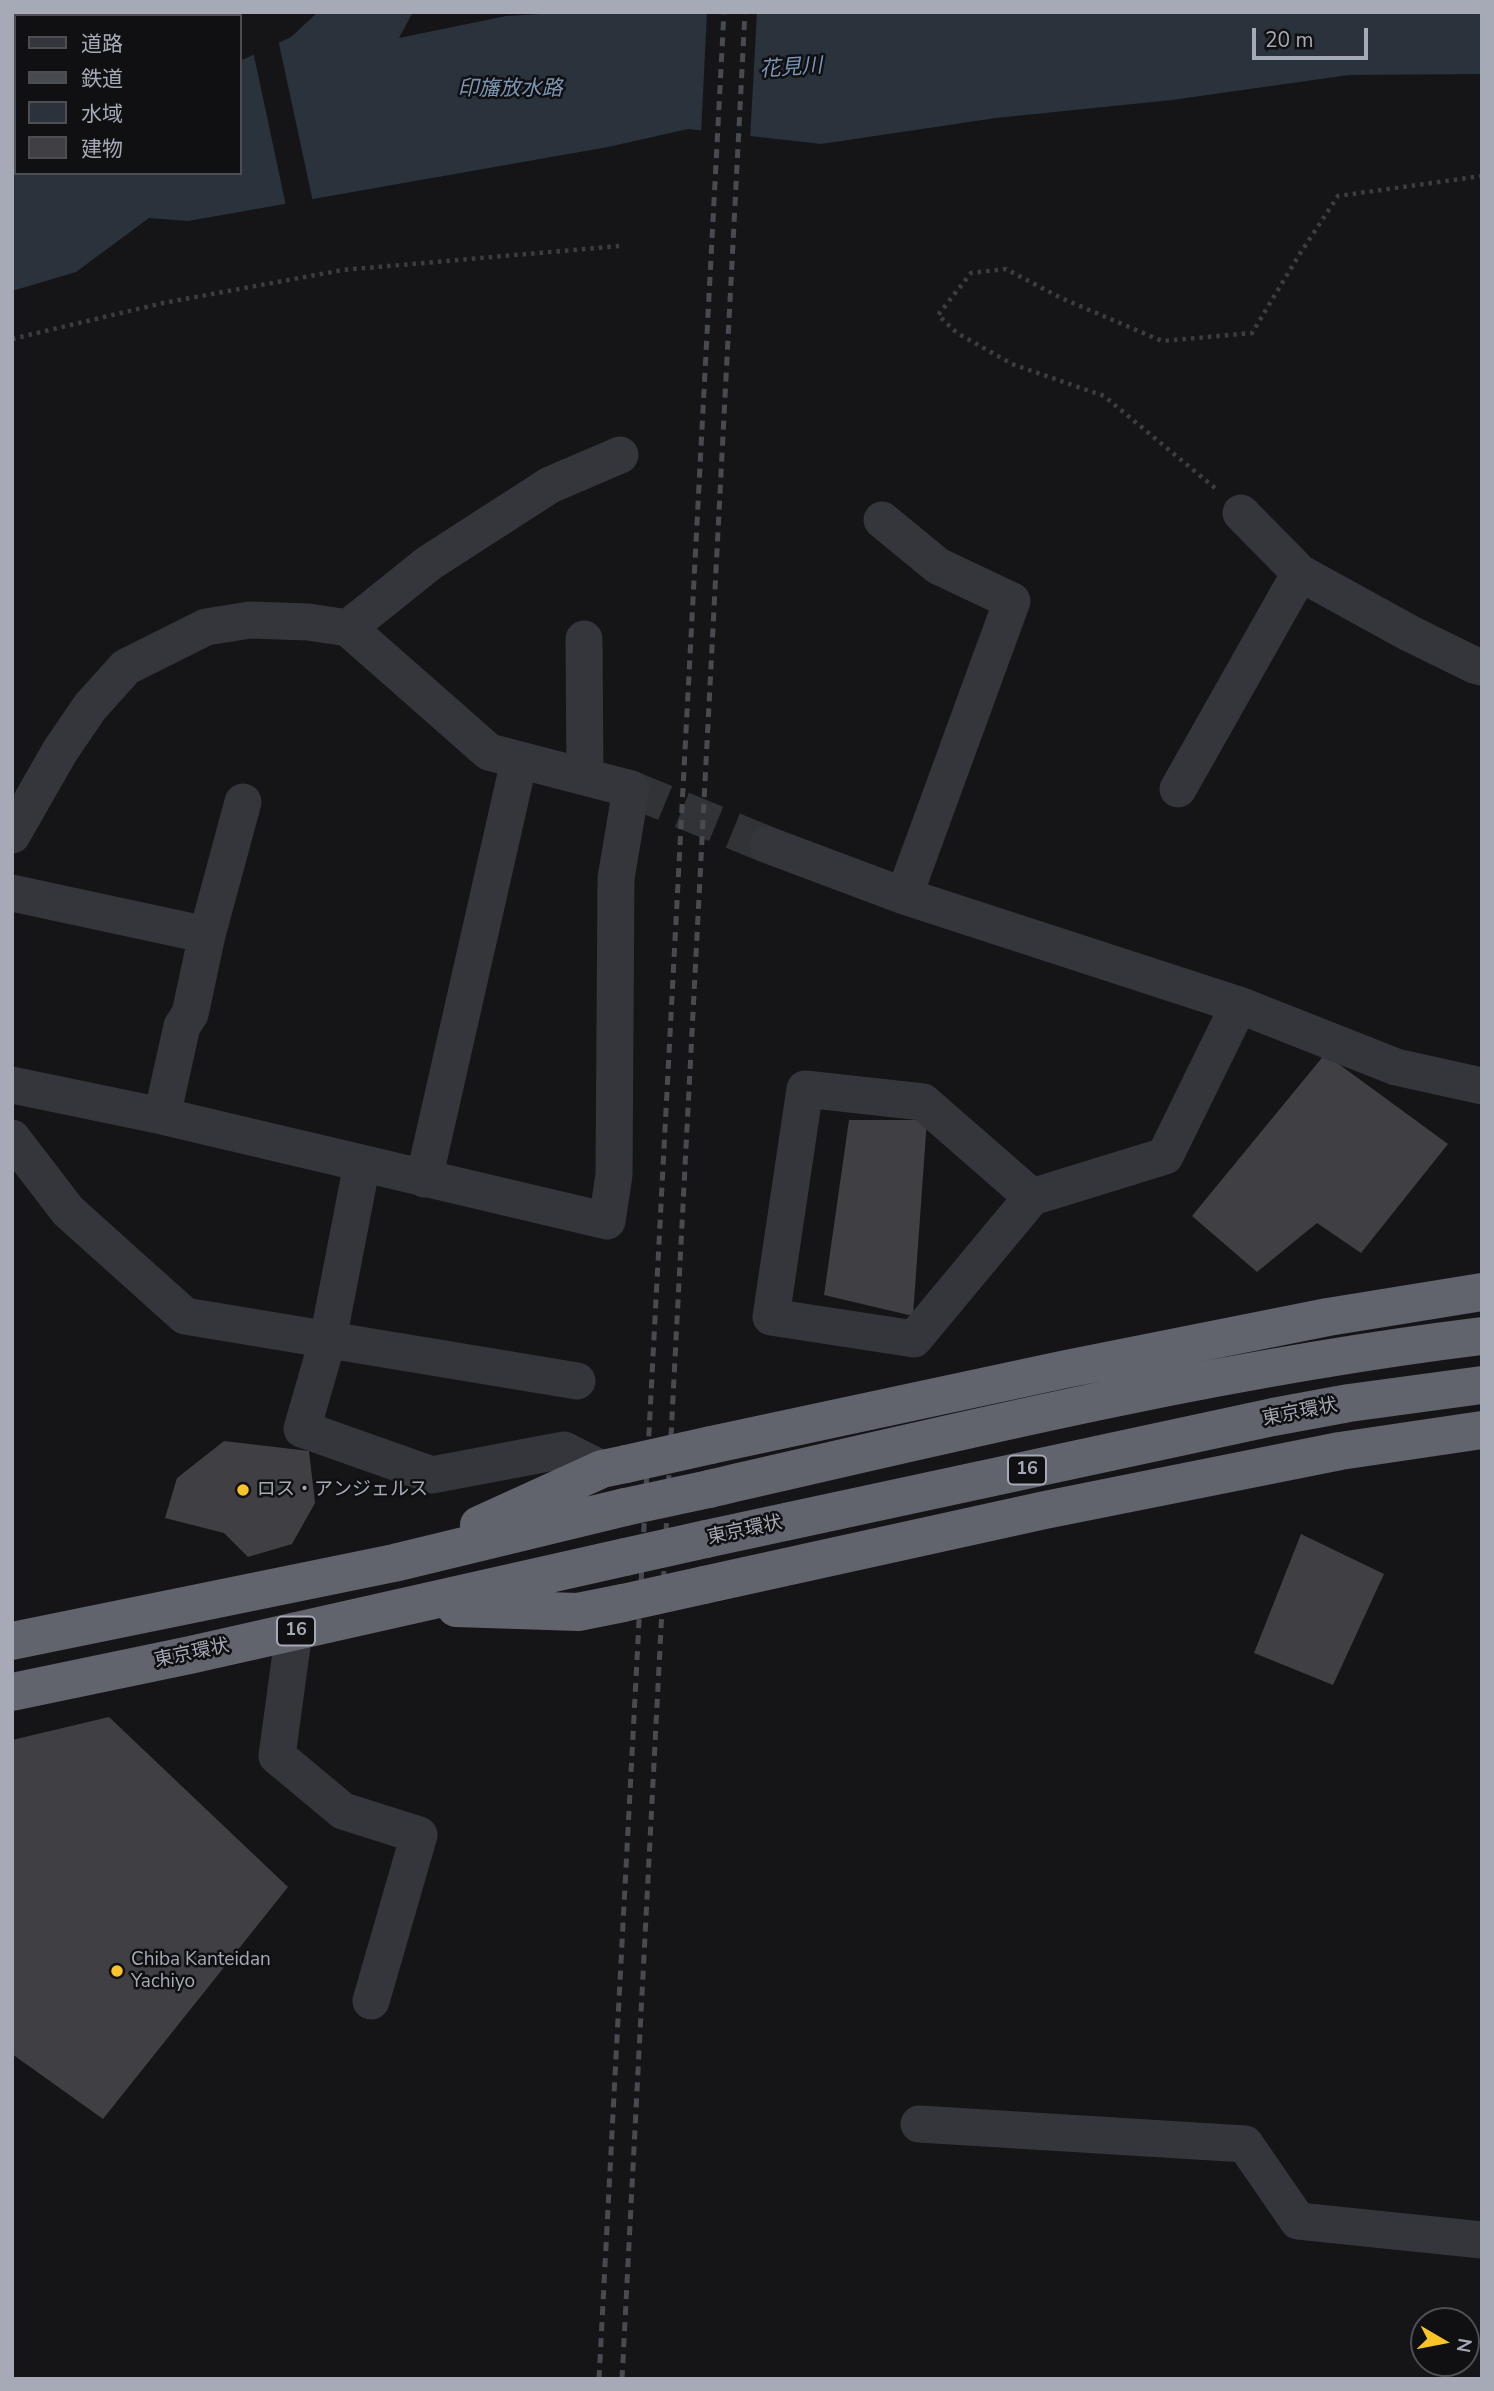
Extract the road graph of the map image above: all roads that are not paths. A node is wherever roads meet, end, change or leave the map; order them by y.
1 (620, 455) dead end
2 (1241, 513) road end
3 (882, 520) dead end
4 (1300, 573) junction
5 (348, 628) junction
6 (584, 639) dead end
7 (1482, 667) edge
8 (519, 761) junction
9 (585, 778) junction
10 (1178, 789) dead end
11 (243, 803) dead end
12 (12, 835) edge
13 (768, 845) tunnel mouth
14 (12, 893) edge
15 (904, 896) junction
16 (207, 935) junction
17 (1239, 1005) junction
18 (12, 1085) edge
19 (1482, 1086) edge
20 (162, 1116) junction
21 (12, 1138) edge
22 (362, 1164) junction
23 (424, 1179) junction
24 (1032, 1197) junction
25 (1482, 1292) edge
26 (1482, 1336) edge
27 (328, 1339) junction
28 (577, 1381) dead end
29 (1482, 1385) edge
30 (1482, 1430) edge
31 (614, 1466) junction
32 (394, 1563) junction
33 (402, 1606) junction
34 (294, 1631) junction
35 (12, 1641) edge
36 (12, 1692) edge
37 (371, 2001) dead end
38 (919, 2123) dead end
39 (1482, 2240) edge

1 - 5 street
2 - 4 street
3 - 15 street
4 - 7 street
4 - 10 street
5 - 8 street
5 - 12 street
6 - 9 street
8 - 9 street
8 - 23 street
9 - 23 street
11 - 16 street
13 - 15 street
14 - 16 street
15 - 17 street
16 - 20 street
17 - 19 street
17 - 24 street
18 - 20 street
20 - 22 street
21 - 27 street
22 - 23 street
22 - 27 street
24 - 24 street
25 - 31 highway, bridge
26 - 32 highway, 16, bridge
27 - 28 street
27 - 31 street
29 - 33 highway, 東京環状 / 16, bridge
30 - 33 highway, bridge
31 - 32 highway
32 - 35 highway, 16
33 - 34 highway, 東京環状 / 16
34 - 36 highway, 東京環状 / 16
34 - 37 street
38 - 39 street

